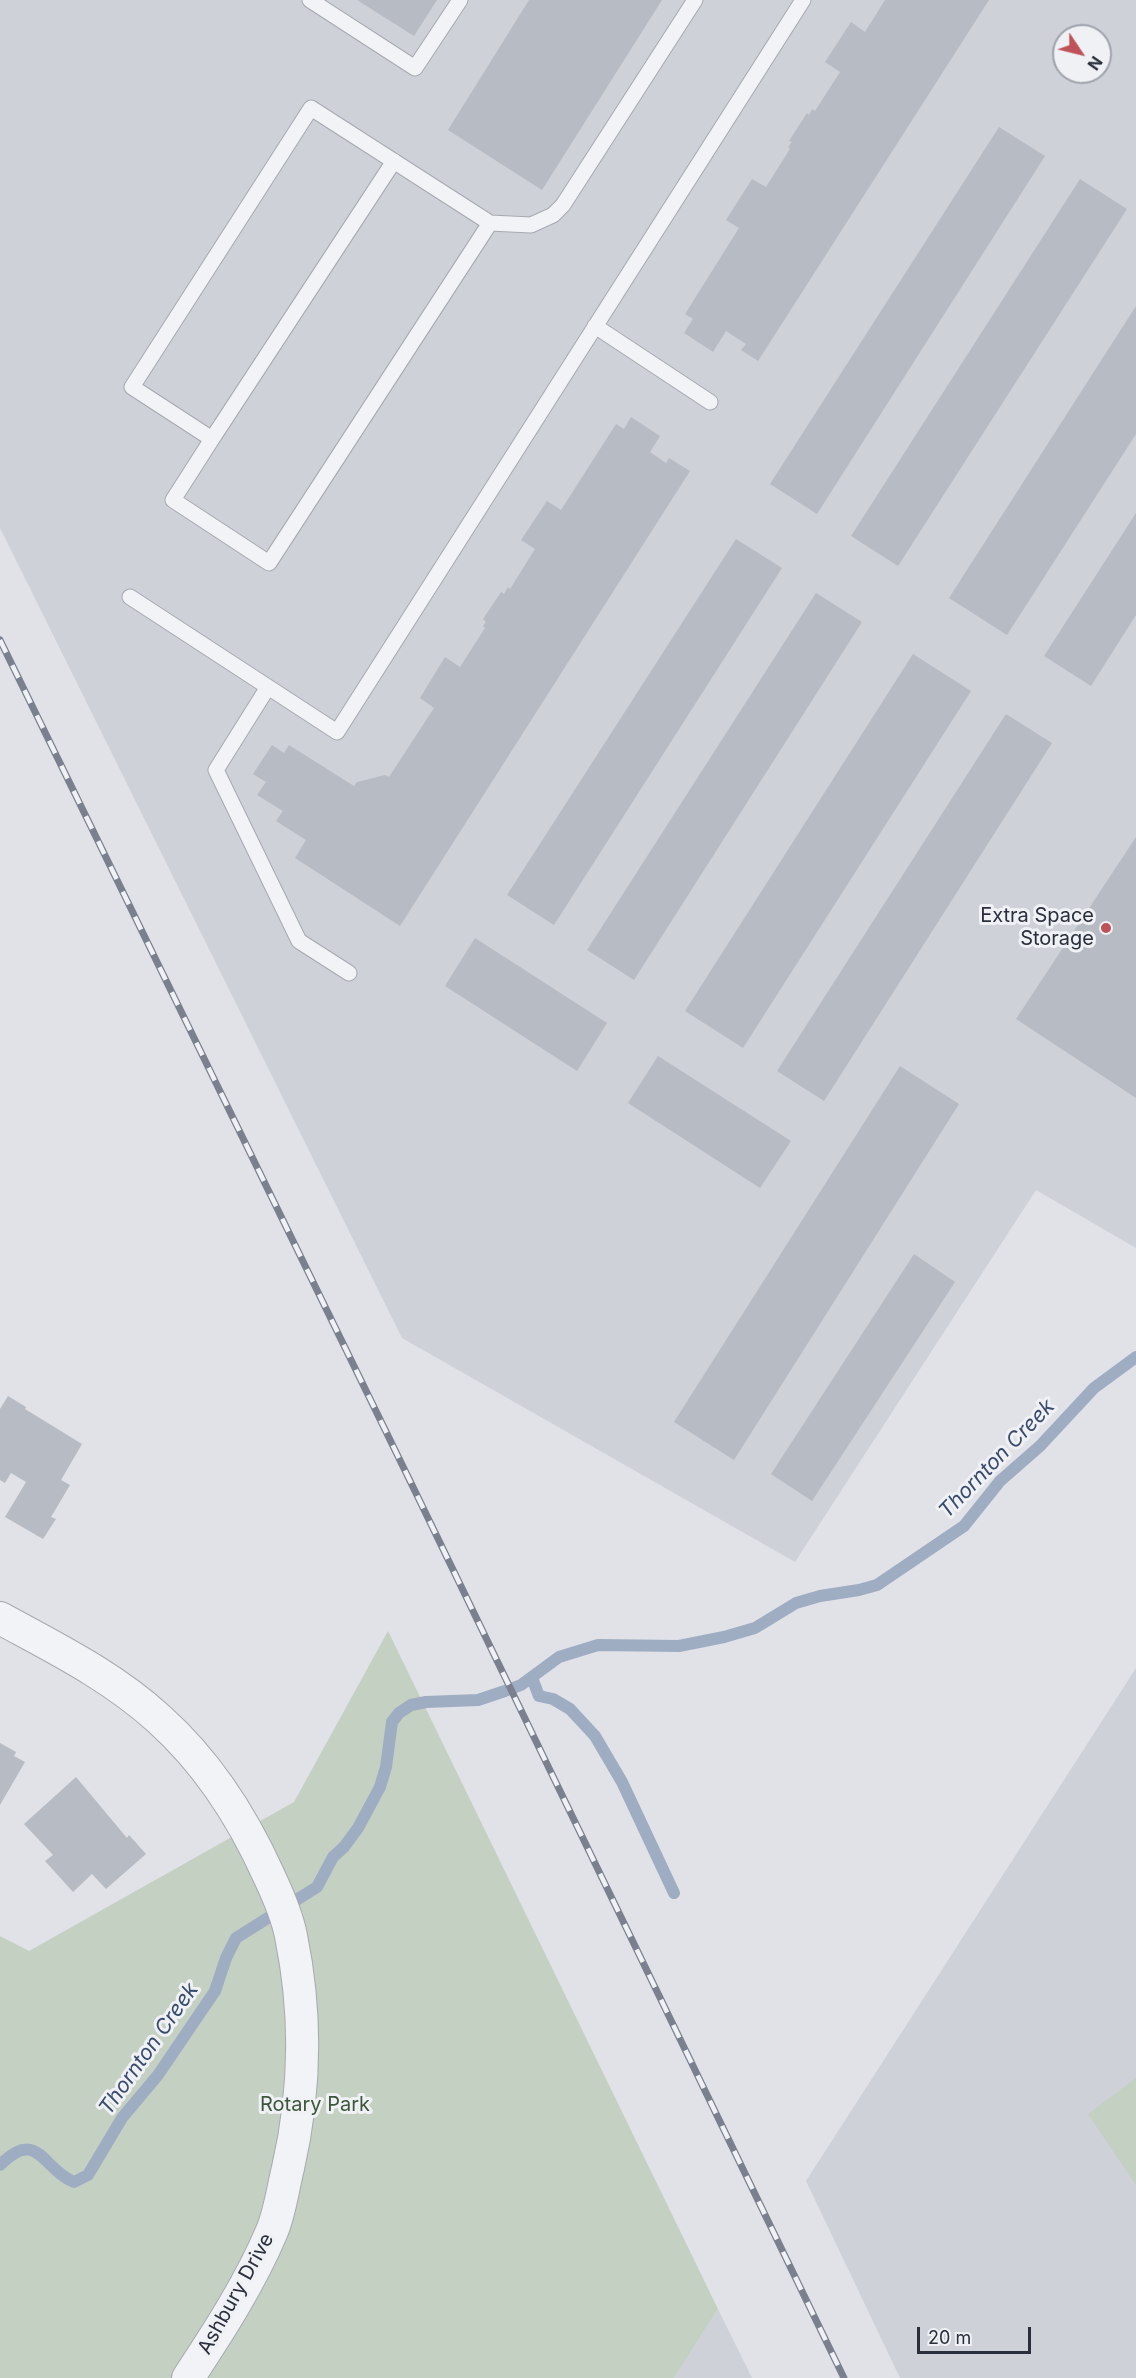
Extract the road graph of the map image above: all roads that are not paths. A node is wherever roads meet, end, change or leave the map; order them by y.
1 (310, 0) edge
2 (460, 0) edge
3 (695, 0) edge
4 (803, 0) edge
5 (394, 161) junction
6 (490, 223) junction
7 (595, 326) junction
8 (710, 402) dead end
9 (212, 439) junction
10 (130, 597) dead end
11 (268, 687) junction
12 (349, 973) dead end
13 (0, 1618) edge
14 (188, 2378) edge

1 - 2 lane
3 - 6 lane
4 - 7 lane
5 - 6 lane
5 - 9 lane
5 - 9 lane
6 - 9 lane
7 - 8 lane
7 - 11 lane
10 - 11 lane
11 - 12 lane
13 - 14 street, Ashbury Drive

